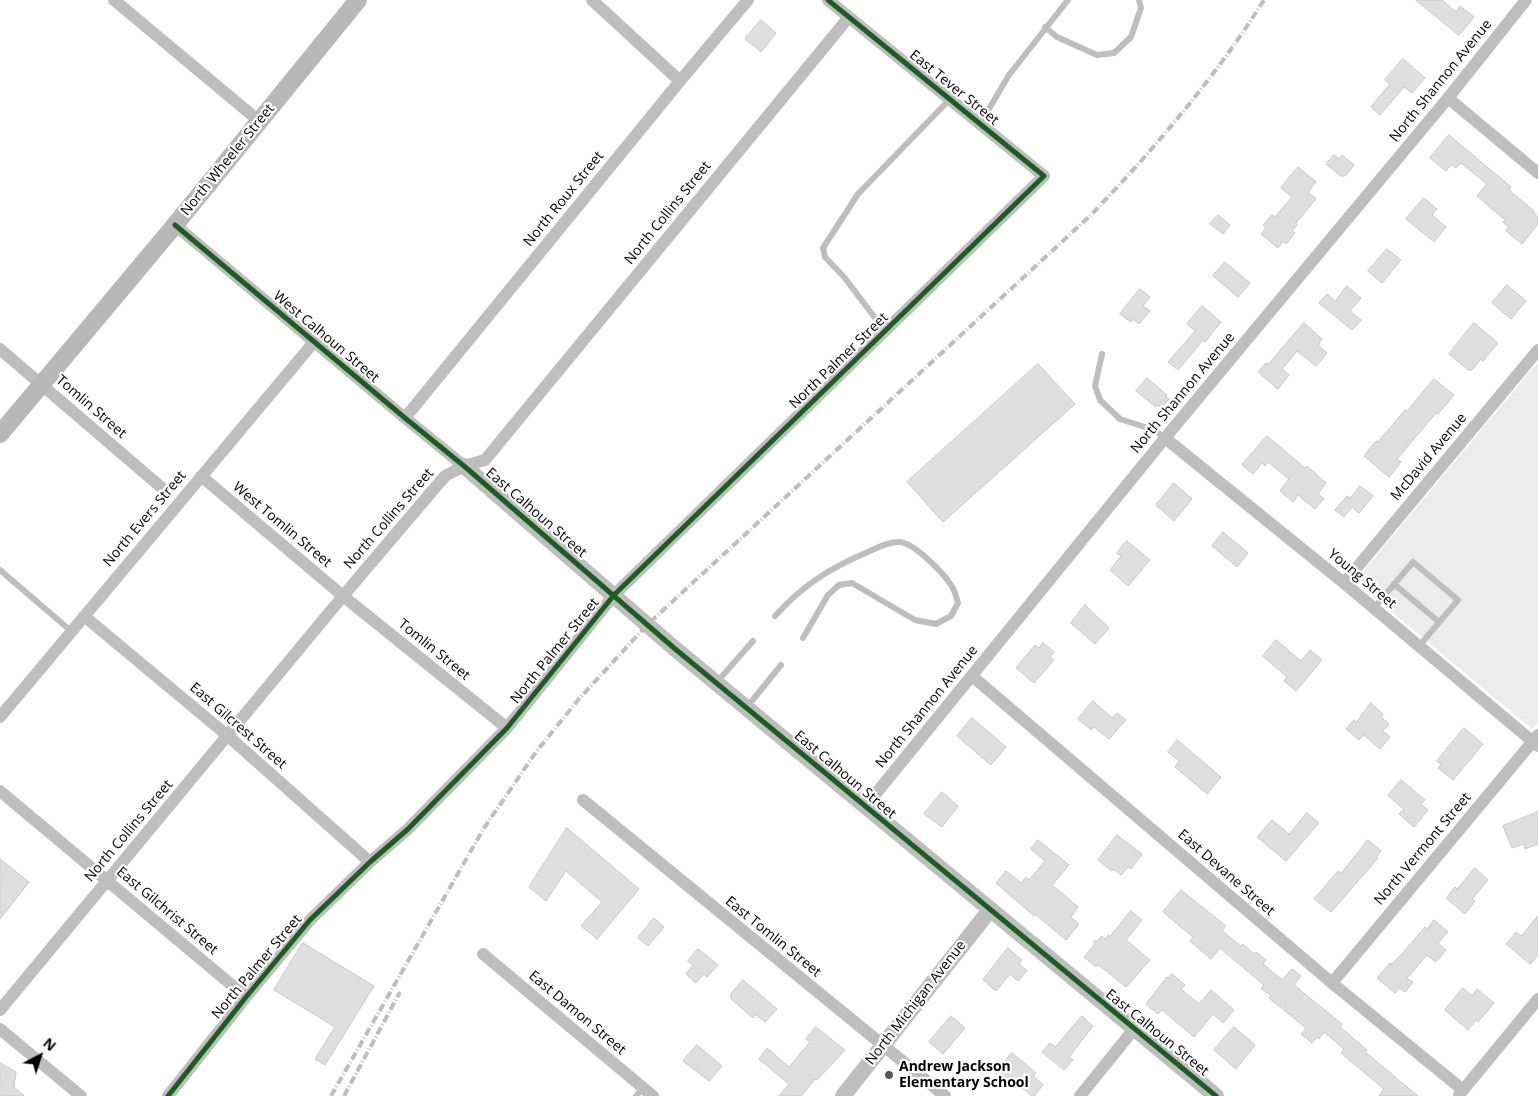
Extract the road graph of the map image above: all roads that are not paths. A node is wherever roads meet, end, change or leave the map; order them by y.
1 (114, 0) edge
2 (358, 0) edge
3 (592, 0) edge
4 (748, 0) edge
5 (828, 0) edge
6 (1068, 0) edge
7 (1140, 0) edge
8 (1526, 0) edge
9 (849, 17) junction
10 (1046, 28) junction
11 (680, 81) junction
12 (1448, 98) junction
13 (950, 99) junction
14 (259, 121) junction
15 (980, 124) junction
16 (1538, 174) edge
17 (1044, 176) joint
18 (175, 225) junction
19 (885, 331) junction
20 (314, 342) junction
21 (0, 349) edge
22 (1538, 350) edge
23 (1102, 354) dead end
24 (42, 384) junction
25 (405, 418) junction
26 (0, 434) edge
27 (1165, 438) junction
28 (464, 466) junction
29 (201, 476) junction
30 (162, 488) dead end
31 (0, 570) edge
32 (1344, 583) junction
33 (1394, 584) junction
34 (343, 596) junction
35 (614, 596) junction
36 (1374, 608) junction
37 (84, 616) junction
38 (776, 616) dead end
39 (1440, 622) junction
40 (71, 631) junction
41 (803, 638) dead end
42 (752, 641) dead end
43 (1419, 646) junction
44 (781, 665) dead end
45 (972, 676) junction
46 (716, 683) junction
47 (746, 708) junction
48 (0, 717) edge
49 (507, 728) junction
50 (228, 736) junction
51 (1536, 740) edge
52 (0, 791) edge
53 (583, 800) dead end
54 (866, 807) junction
55 (370, 862) junction
56 (108, 880) junction
57 (990, 910) junction
58 (483, 954) dead end
59 (1332, 983) junction
60 (246, 997) junction
61 (1538, 999) edge
62 (0, 1010) edge
63 (0, 1029) edge
64 (1134, 1029) junction
65 (882, 1046) junction
66 (639, 1092) edge
67 (1460, 1093) edge
68 (81, 1096) edge
69 (168, 1096) edge
70 (653, 1096) edge
71 (843, 1096) edge
72 (945, 1096) edge
73 (1080, 1096) edge
74 (1216, 1096) edge

1 - 14 street
2 - 14 main road, North Wheeler Street
3 - 11 street
4 - 11 street, North Roux Street
5 - 9 street, East Tever Street
6 - 10 lane
7 - 10 lane
8 - 12 street, North Shannon Avenue
9 - 13 street, East Tever Street
9 - 28 street, North Collins Street
10 - 15 lane
11 - 25 street, North Roux Street
12 - 16 street
12 - 27 street, North Shannon Avenue
13 - 15 street, East Tever Street
13 - 19 lane
14 - 18 main road, North Wheeler Street
15 - 17 street, East Tever Street
17 - 19 street, North Palmer Street
18 - 20 street, West Calhoun Street
18 - 24 main road, North Wheeler Street
19 - 35 street, North Palmer Street
20 - 25 street, West Calhoun Street
20 - 29 street, North Evers Street
21 - 24 street, Tomlin Street
22 - 32 street, McDavid Avenue
23 - 27 lane
24 - 26 main road, North Wheeler Street
24 - 30 street, Tomlin Street
25 - 28 street, West Calhoun Street
27 - 32 street, Young Street
27 - 45 street, North Shannon Avenue
28 - 34 street, North Collins Street
28 - 35 street, East Calhoun Street
29 - 34 street, West Tomlin Street
29 - 37 street, North Evers Street
31 - 40 lane
32 - 36 street, Young Street
33 - 36 lane
33 - 39 lane
33 - 39 lane
34 - 49 street, Tomlin Street
34 - 50 street, North Collins Street
35 - 46 street, East Calhoun Street
35 - 49 street, North Palmer Street
36 - 43 street, Young Street
37 - 40 street, North Evers Street
37 - 50 street, East Gilcrest Street
38 - 41 lane
39 - 43 lane
40 - 48 street, North Evers Street
42 - 46 lane
43 - 51 street, Young Street
44 - 47 lane
45 - 54 street, North Shannon Avenue
45 - 59 street, East Devane Street
46 - 47 street, East Calhoun Street
47 - 54 street, East Calhoun Street
49 - 55 street, North Palmer Street
50 - 55 street, East Gilcrest Street
50 - 56 street, North Collins Street
51 - 59 street, North Vermont Street
52 - 56 street, East Gilchrist Street
53 - 65 street, East Tomlin Street
54 - 57 street, East Calhoun Street
55 - 60 street, North Palmer Street
56 - 60 street, East Gilchrist Street
56 - 62 street, North Collins Street
57 - 64 street, East Calhoun Street
57 - 65 street, North Michigan Avenue
58 - 66 street, East Damon Street
59 - 67 street, East Devane Street
60 - 69 street, North Palmer Street
61 - 67 street
63 - 68 street
64 - 73 street
64 - 74 street, East Calhoun Street
65 - 71 street, North Michigan Avenue
65 - 72 street, East Tomlin Street
66 - 70 street, East Damon Street

